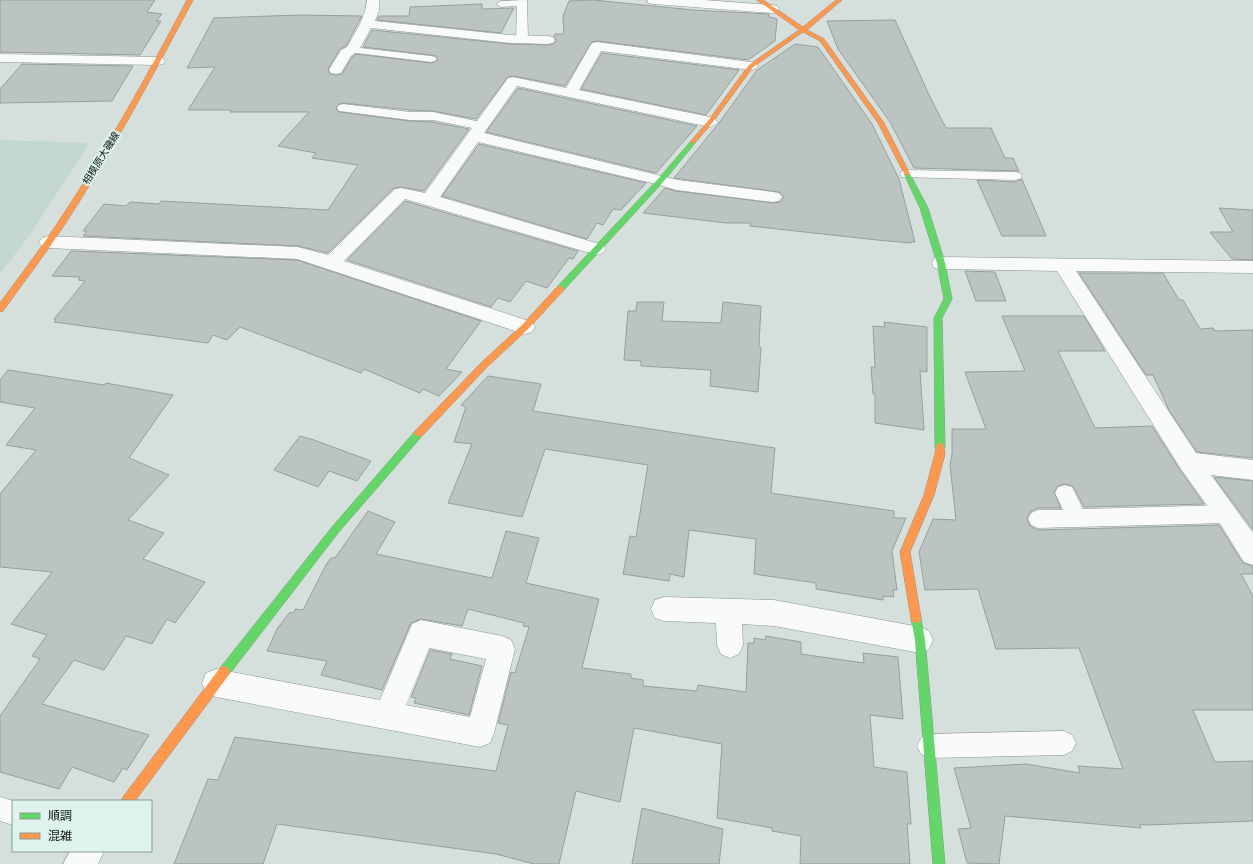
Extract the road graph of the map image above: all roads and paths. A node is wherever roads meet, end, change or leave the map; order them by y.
1 (190, 0) edge
2 (373, 0) edge
3 (653, 0) edge
4 (760, 0) edge
5 (839, 0) edge
6 (522, 1) edge
7 (501, 4) dead end
8 (772, 9) junction
9 (368, 24) junction
10 (803, 30) junction
11 (522, 39) junction
12 (548, 40) dead end
13 (352, 50) junction
14 (0, 58) edge
15 (430, 59) dead end
16 (158, 61) junction
17 (751, 66) junction
18 (336, 70) dead end
19 (570, 92) junction
20 (343, 108) dead end
21 (710, 122) junction
22 (479, 131) junction
23 (907, 174) junction
24 (1015, 176) dead end
25 (662, 180) junction
26 (773, 197) dead end
27 (429, 200) junction
28 (48, 242) junction
29 (597, 248) junction
30 (331, 263) junction
31 (941, 263) junction
32 (1062, 264) junction
33 (1253, 267) edge
34 (0, 309) edge
35 (525, 327) junction
36 (1189, 462) junction
37 (1253, 470) edge
38 (1065, 493) dead end
39 (1227, 514) junction
40 (1077, 517) junction
41 (1038, 519) dead end
42 (1253, 554) edge
43 (664, 608) dead end
44 (729, 612) junction
45 (920, 640) junction
46 (730, 645) dead end
47 (216, 682) junction
48 (388, 716) junction
49 (1064, 743) dead end
50 (929, 746) junction
51 (128, 800) edge
52 (0, 809) edge
53 (12, 813) edge
54 (88, 852) edge
55 (79, 864) edge
56 (939, 864) edge

1 - 16 street, 相模原大磯線
2 - 9 street
3 - 8 street
4 - 8 street
5 - 10 street
6 - 7 lane
6 - 11 lane
8 - 10 street
9 - 11 street
9 - 13 street
10 - 17 street
10 - 23 street
11 - 12 street
13 - 15 lane
13 - 18 street
14 - 16 street
16 - 28 street, 相模原大磯線
17 - 19 street
17 - 21 street
19 - 21 street
19 - 22 street
20 - 22 lane
21 - 25 street
22 - 25 street
22 - 27 street
23 - 24 lane
23 - 31 street
25 - 26 street
25 - 29 street
27 - 29 street
27 - 30 street
28 - 30 street
28 - 34 street, 相模原大磯線
29 - 35 street
30 - 35 street
31 - 32 street
31 - 45 street
32 - 33 street
32 - 36 street
35 - 47 street
36 - 37 street
36 - 39 street
38 - 40 lane
39 - 40 lane
39 - 42 street
40 - 41 lane
43 - 44 street
44 - 45 street
44 - 46 street
45 - 50 street
47 - 48 street
47 - 51 street
48 - 48 street
49 - 50 lane
50 - 56 street
52 - 53 lane
54 - 55 street

